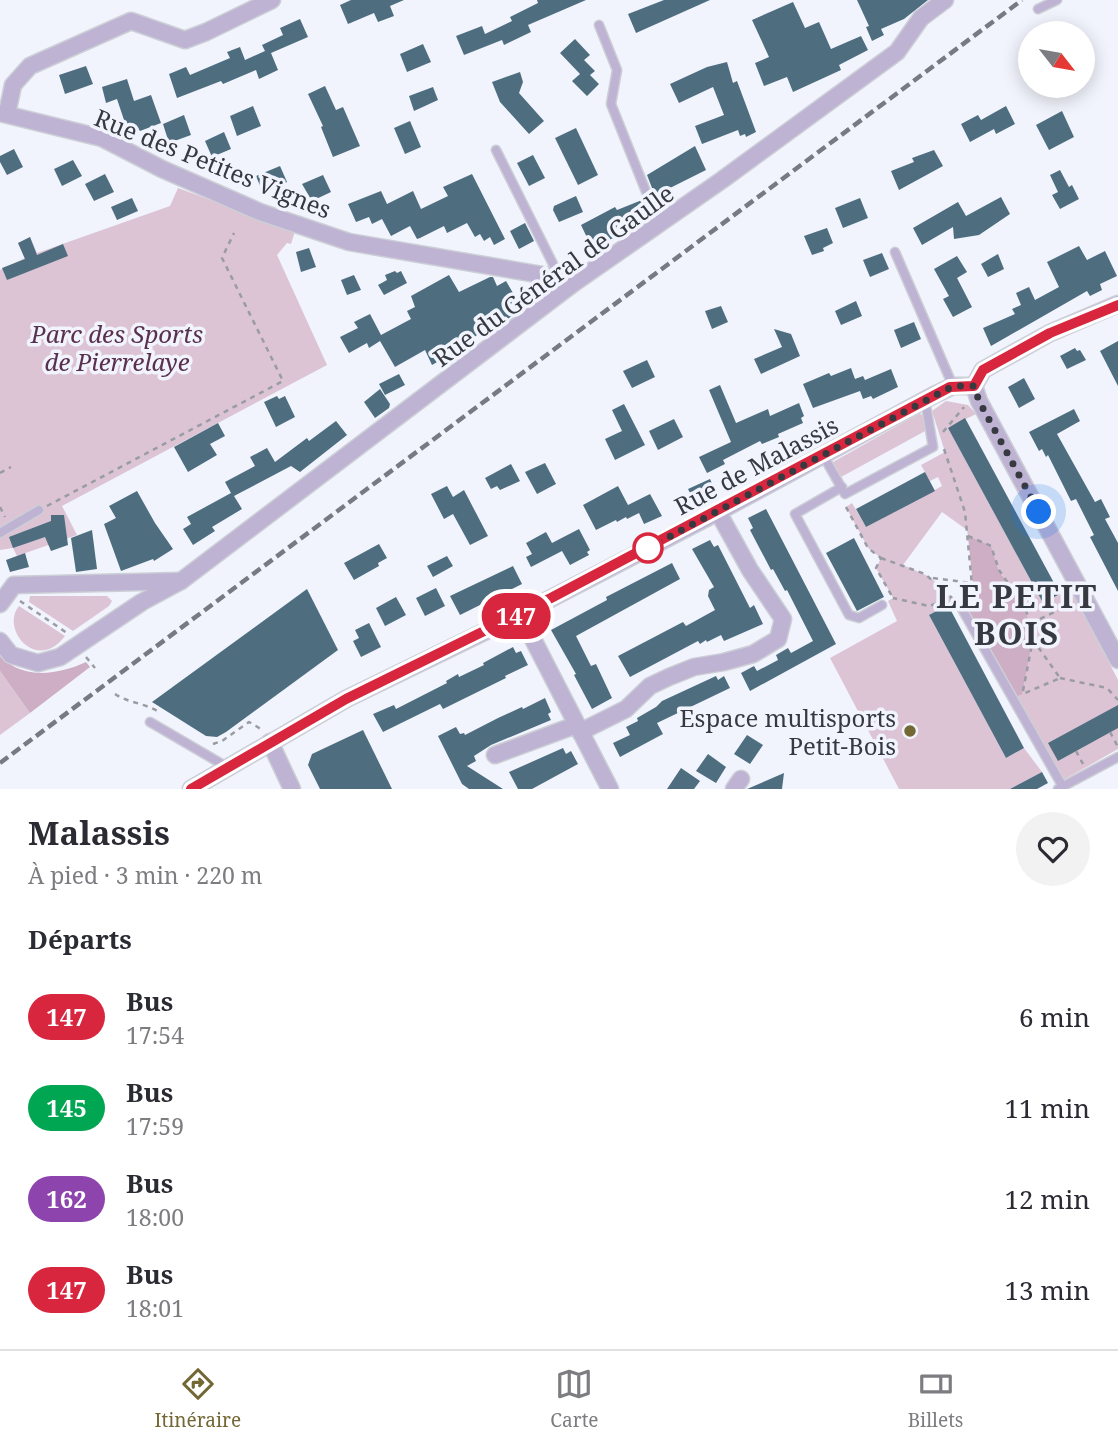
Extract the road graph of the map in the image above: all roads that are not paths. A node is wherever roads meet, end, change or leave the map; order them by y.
1 (272, 0) edge
2 (945, 0) edge
3 (1057, 0) edge
4 (1038, 9) dead end
5 (598, 25) dead end
6 (3, 114) edge
7 (496, 150) dead end
8 (659, 224) junction
9 (895, 252) dead end
10 (567, 281) junction
11 (1118, 304) edge
12 (953, 386) junction
13 (974, 386) junction
14 (925, 400) junction
15 (823, 455) junction
16 (842, 487) junction
17 (39, 510) road end
18 (718, 512) junction
19 (0, 533) edge
20 (181, 581) junction
21 (11, 590) edge
22 (7, 604) edge
23 (882, 605) road end
24 (962, 609) road end
25 (520, 614) junction
26 (0, 641) edge
27 (1118, 660) edge
28 (150, 722) dead end
29 (578, 729) junction
30 (265, 735) junction
31 (495, 755) dead end
32 (1118, 757) edge
33 (227, 767) junction
34 (1060, 788) edge
35 (191, 789) edge
36 (292, 789) edge
37 (610, 789) edge

1 - 6 street
2 - 8 street, Rue du Général de Gaulle
3 - 4 lane
5 - 8 lane
6 - 10 street, Rue des Petites Vignes
7 - 10 lane
8 - 10 street, Rue du Général de Gaulle
9 - 12 lane
10 - 20 street, Rue du Général de Gaulle
11 - 13 street
12 - 13 street, Rue de Malassis
12 - 14 street, Rue de Malassis
13 - 27 street
14 - 15 street, Rue de Malassis
14 - 16 lane
15 - 16 lane
15 - 18 street, Rue de Malassis
16 - 23 lane
17 - 19 lane
18 - 25 street, Rue de Malassis
18 - 29 street
20 - 21 street
20 - 26 street, Rue du Général de Gaulle
21 - 22 street
24 - 34 lane
25 - 29 street
25 - 30 street, Rue de Malassis
28 - 33 lane
29 - 31 street
29 - 37 street
30 - 33 street, Rue de Malassis
30 - 36 street
32 - 34 lane
33 - 35 street, Rue de Malassis

